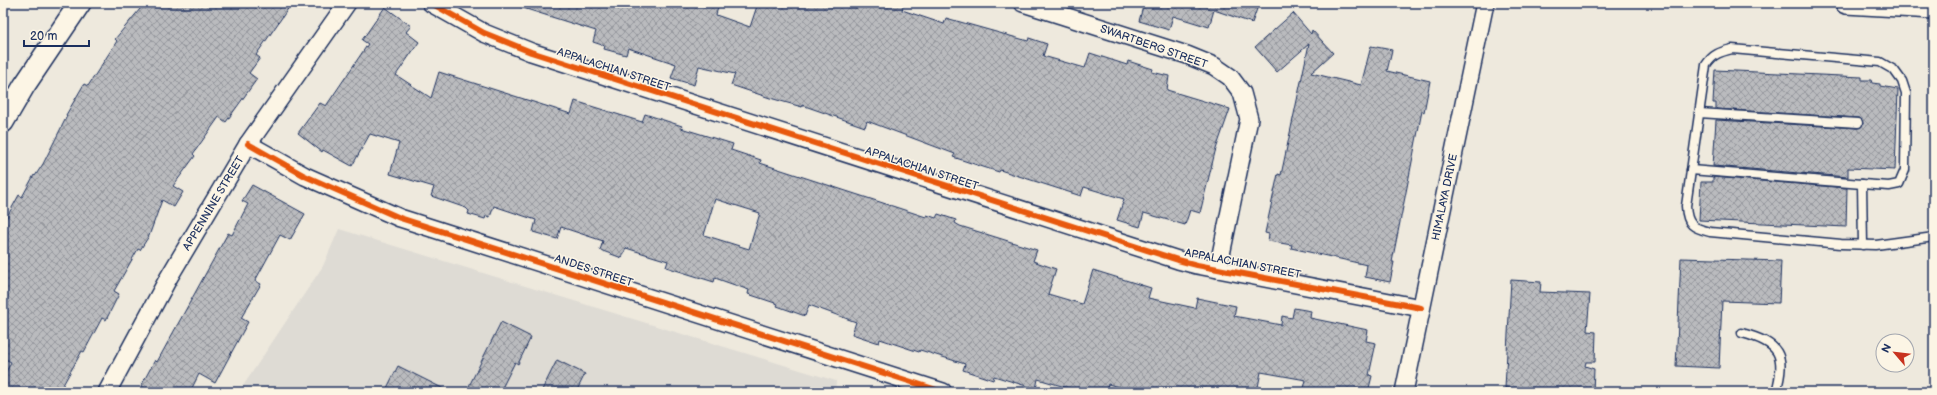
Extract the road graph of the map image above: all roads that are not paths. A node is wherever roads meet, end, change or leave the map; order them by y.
1 (80, 3) edge
2 (346, 3) edge
3 (431, 3) edge
4 (1023, 3) edge
5 (1485, 3) edge
6 (1846, 3) edge
7 (1934, 8) edge
8 (1699, 113) junction
9 (3, 122) edge
10 (1858, 123) dead end
11 (248, 144) junction
12 (1691, 170) junction
13 (1862, 184) junction
14 (1934, 238) edge
15 (1862, 245) junction
16 (1218, 268) junction
17 (1421, 308) junction
18 (1742, 333) dead end
19 (107, 392) edge
20 (943, 392) edge
21 (1404, 392) edge
22 (1776, 392) edge

1 - 9 street
2 - 11 street, APPENNINE STREET
3 - 16 street, APPALACHIAN STREET
4 - 16 street, SWARTBERG STREET
5 - 17 street, HIMALAYA DRIVE
6 - 7 street
8 - 10 lane
8 - 12 lane
8 - 13 lane
11 - 19 street, APPENNINE STREET
11 - 20 street, ANDES STREET
12 - 13 lane
12 - 15 lane
13 - 15 lane
14 - 15 lane
16 - 17 street, APPALACHIAN STREET
17 - 21 street, HIMALAYA DRIVE
18 - 22 lane

